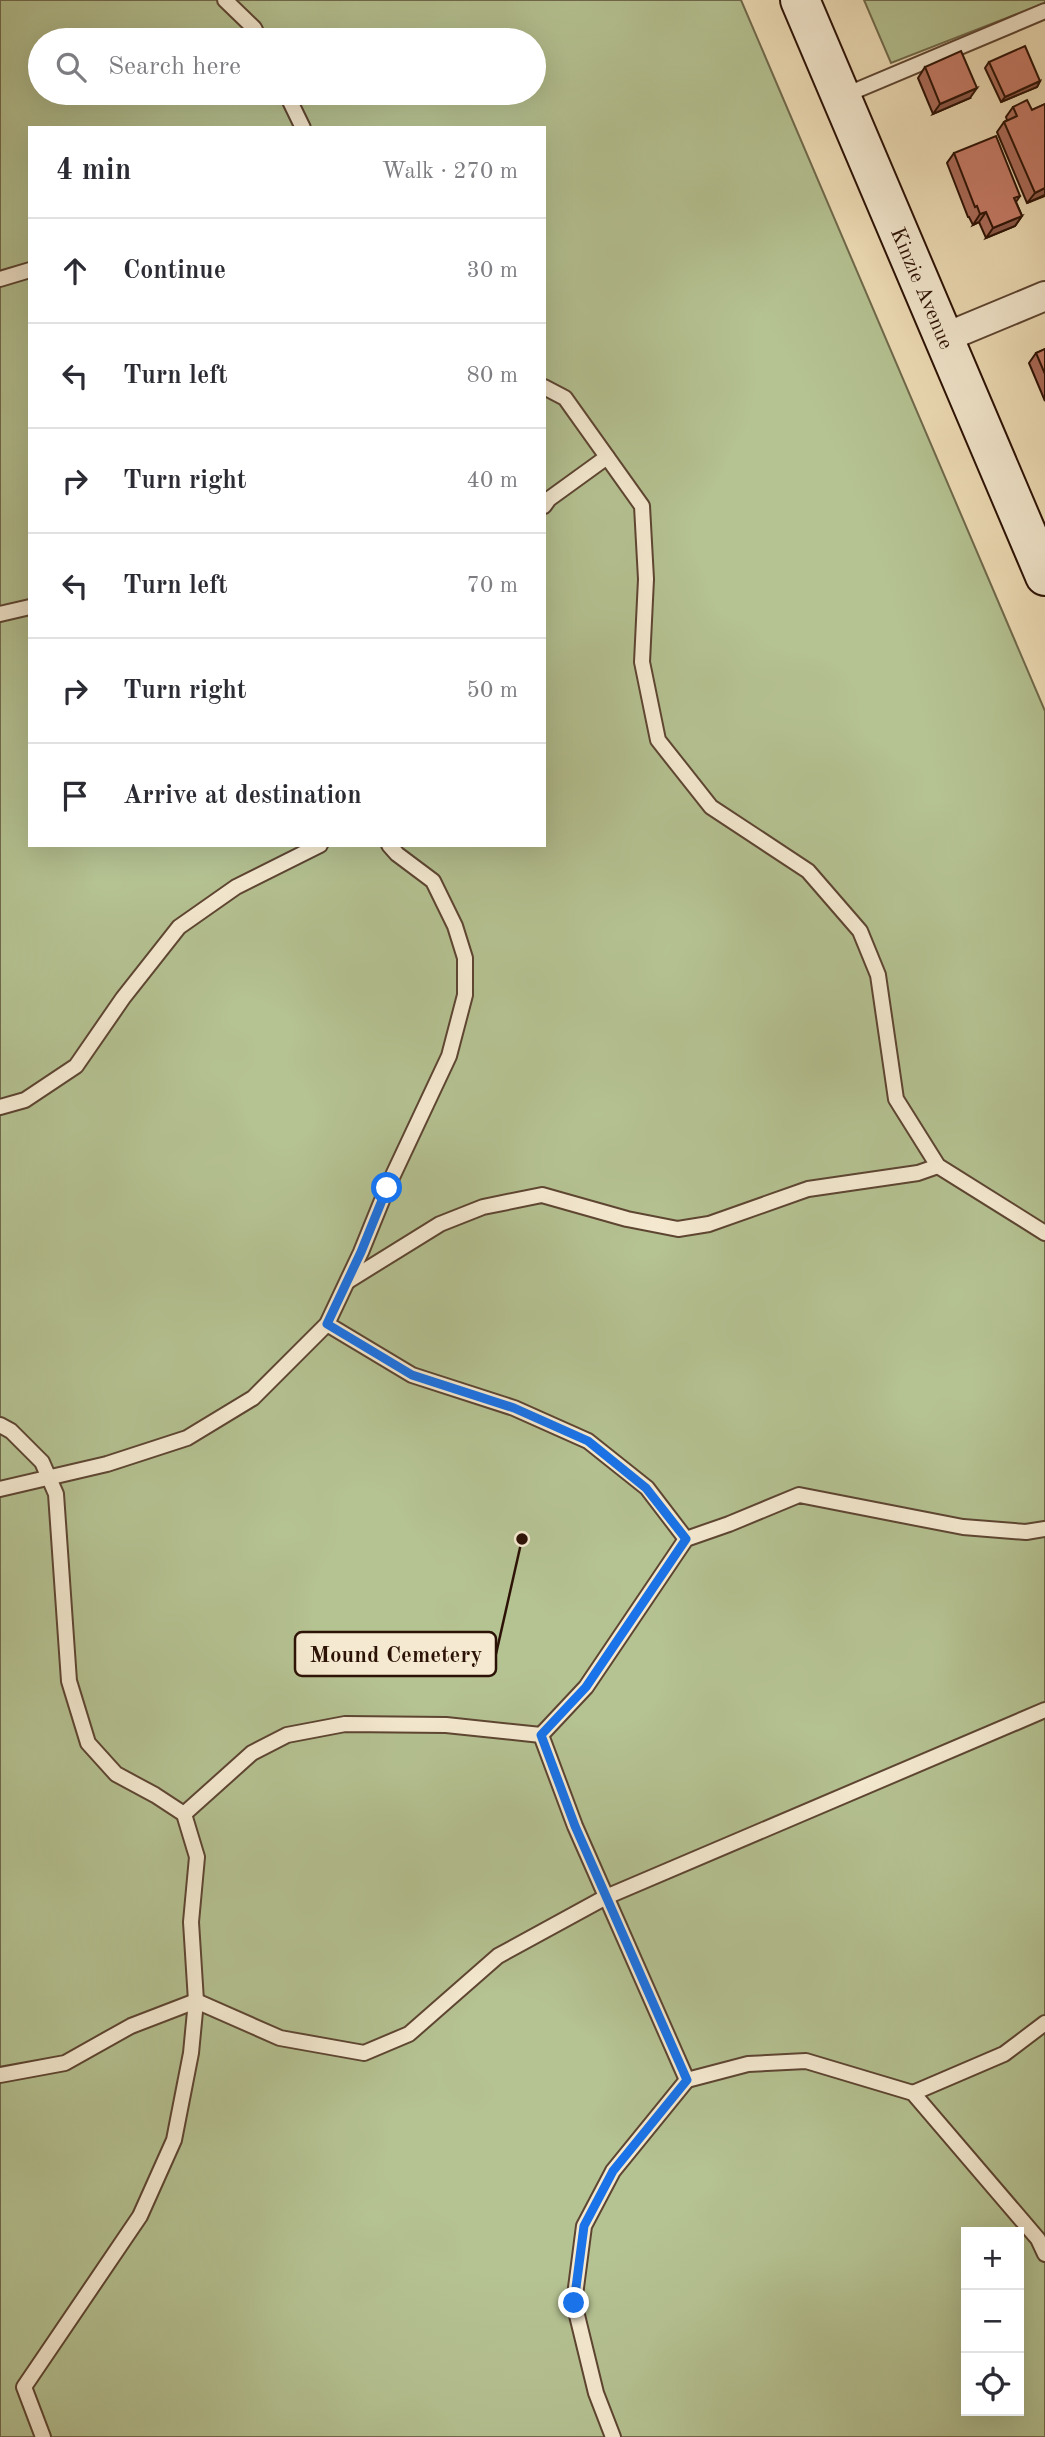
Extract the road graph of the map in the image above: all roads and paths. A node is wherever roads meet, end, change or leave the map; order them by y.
1 (226, 0) edge
2 (800, 0) edge
3 (1045, 11) edge
4 (254, 28) edge
5 (842, 97) junction
6 (292, 105) edge
7 (302, 126) edge
8 (28, 272) edge
9 (0, 279) edge
10 (1045, 296) edge
11 (944, 338) junction
12 (546, 388) edge
13 (607, 457) junction
14 (546, 503) edge
15 (1045, 576) edge
16 (28, 607) edge
17 (0, 614) edge
18 (313, 847) edge
19 (391, 847) edge
20 (0, 1107) edge
21 (938, 1166) junction
22 (1045, 1233) edge
23 (347, 1281) junction
24 (327, 1324) junction
25 (0, 1424) edge
26 (49, 1478) junction
27 (0, 1489) edge
28 (1045, 1529) edge
29 (686, 1539) junction
30 (1045, 1710) edge
31 (541, 1735) junction
32 (184, 1814) junction
33 (606, 1897) junction
34 (196, 2001) junction
35 (1045, 2023) edge
36 (0, 2075) edge
37 (687, 2080) junction
38 (913, 2093) junction
39 (1041, 2241) edge
40 (1045, 2254) edge
41 (43, 2437) edge
42 (613, 2437) edge

1 - 4 lane
2 - 5 street, Kinzie Avenue
3 - 5 lane
5 - 11 street, Kinzie Avenue
6 - 7 lane
8 - 9 lane
10 - 11 street
11 - 15 street, Kinzie Avenue
12 - 13 lane
13 - 14 lane
13 - 21 lane
16 - 17 lane
18 - 20 lane
19 - 23 lane
21 - 22 lane
21 - 23 lane
23 - 24 lane
24 - 26 lane
24 - 29 lane
25 - 26 lane
26 - 27 lane
26 - 32 lane
28 - 29 lane
29 - 31 lane
30 - 33 lane
31 - 32 lane
31 - 33 lane
32 - 34 lane
33 - 34 lane
33 - 37 lane
34 - 36 lane
34 - 41 lane
35 - 38 lane
37 - 38 lane
37 - 42 lane
38 - 39 lane
39 - 40 lane

